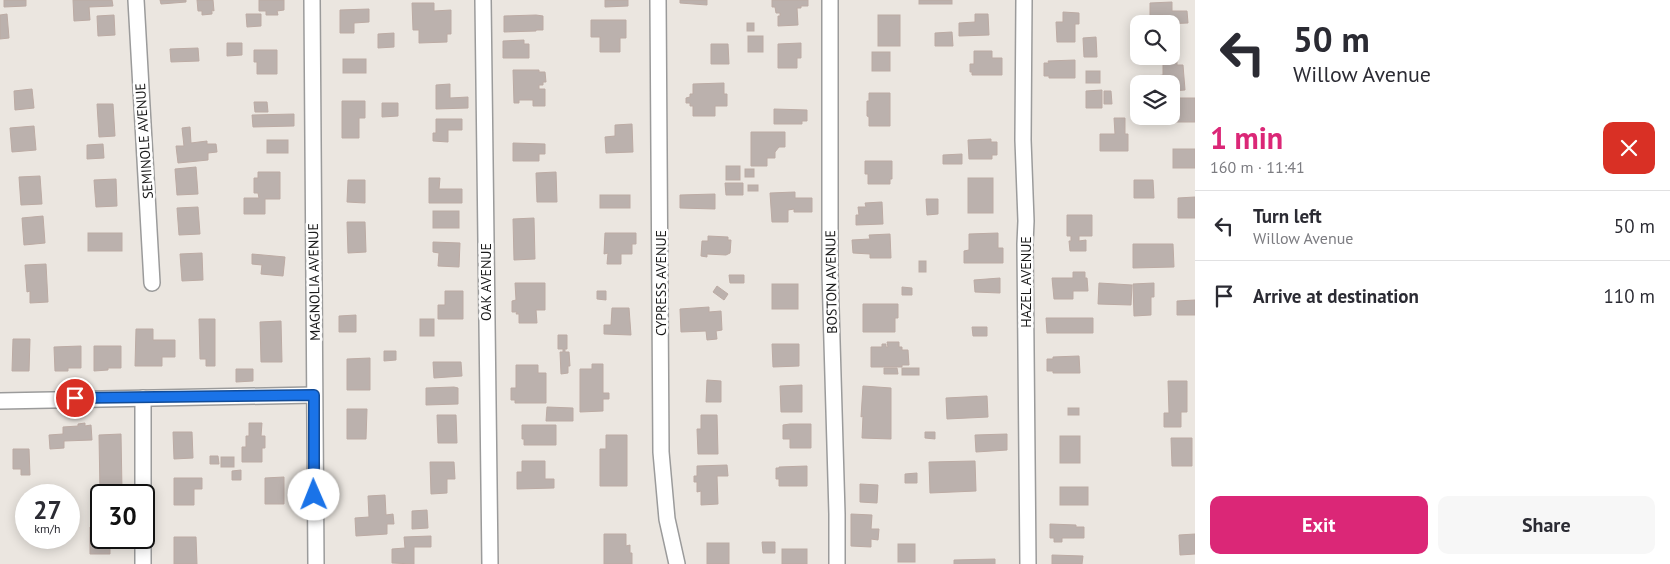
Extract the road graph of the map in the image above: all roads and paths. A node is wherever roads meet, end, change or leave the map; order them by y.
1 (136, 0) edge
2 (312, 0) edge
3 (483, 0) edge
4 (658, 0) edge
5 (830, 0) edge
6 (1024, 0) edge
7 (152, 282) dead end
8 (314, 395) junction
9 (142, 398) junction
10 (0, 400) edge
11 (143, 484) edge
12 (143, 549) edge
13 (143, 564) edge
14 (316, 564) edge
15 (490, 564) edge
16 (677, 564) edge
17 (837, 564) edge
18 (1028, 564) edge

1 - 7 street, SEMINOLE AVENUE
2 - 8 street, MAGNOLIA AVENUE
3 - 15 street, OAK AVENUE
4 - 16 street, CYPRESS AVENUE
5 - 17 street, BOSTON AVENUE
6 - 18 street, HAZEL AVENUE
8 - 9 street
8 - 14 street, MAGNOLIA AVENUE
9 - 10 street
9 - 11 street
12 - 13 street

